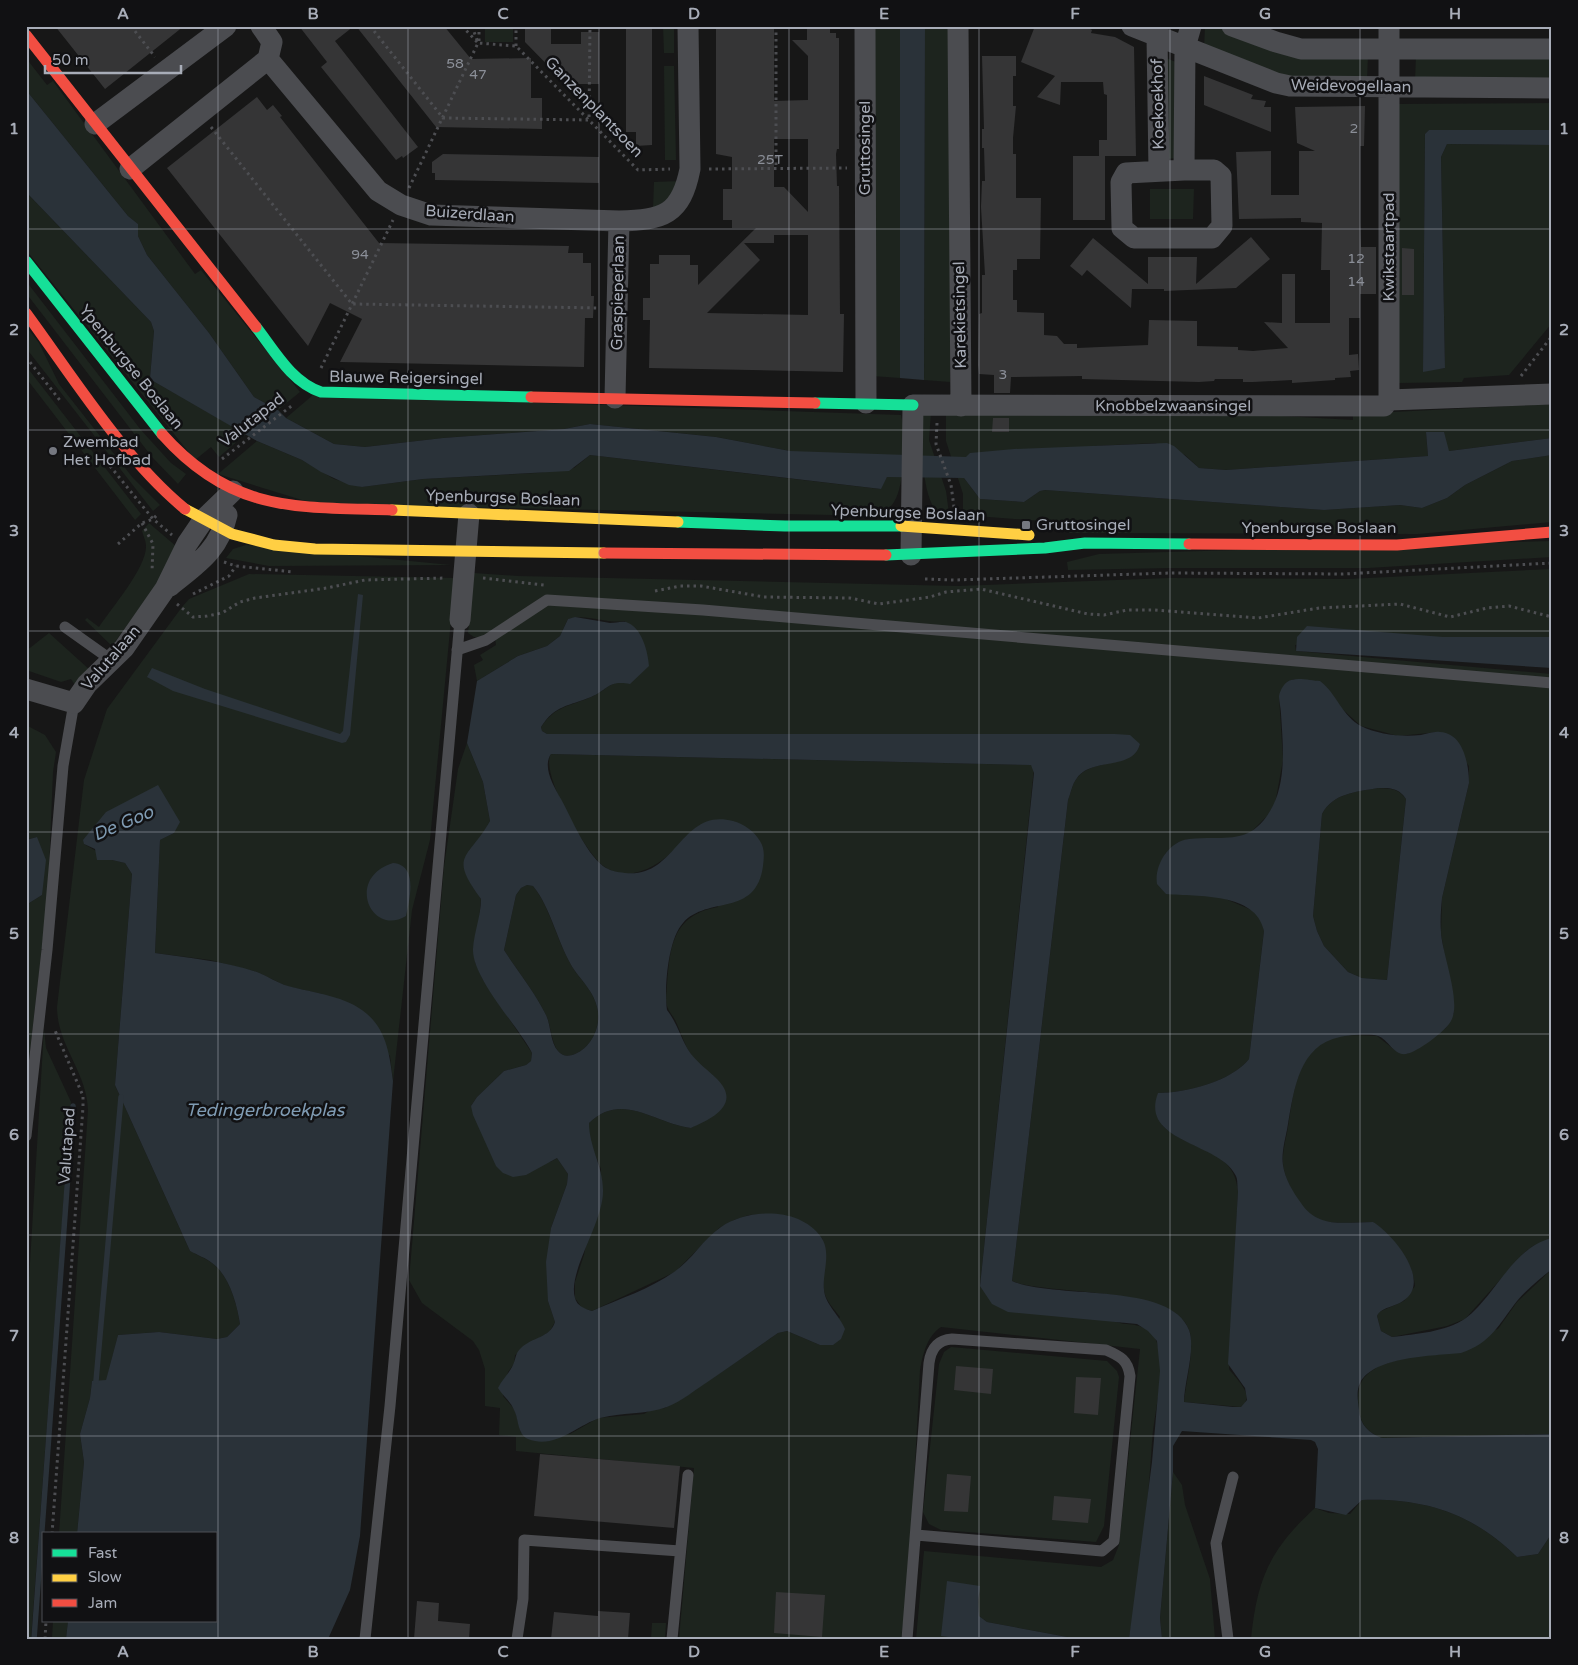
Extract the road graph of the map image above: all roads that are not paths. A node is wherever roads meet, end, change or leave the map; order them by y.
1 (226, 26) edge
2 (261, 26) edge
3 (688, 26) edge
4 (865, 26) edge
5 (958, 26) edge
6 (1132, 26) edge
7 (1191, 26) edge
8 (1232, 26) edge
9 (1389, 26) edge
10 (1155, 31) edge
11 (26, 35) edge
12 (1185, 47) junction
13 (1552, 48) edge
14 (1389, 50) junction
15 (268, 58) junction
16 (1389, 86) junction
17 (1552, 88) edge
18 (96, 124) junction
19 (130, 169) junction
20 (1184, 170) junction
21 (1159, 171) junction
22 (619, 221) junction
23 (26, 261) edge
24 (26, 313) edge
25 (1552, 394) edge
26 (616, 398) junction
27 (866, 403) junction
28 (1387, 403) junction
29 (913, 405) junction
30 (961, 406) junction
31 (233, 490) junction
32 (468, 514) junction
33 (204, 519) junction
34 (911, 526) junction
35 (224, 530) junction
36 (1552, 532) edge
37 (1085, 543) junction
38 (466, 552) junction
39 (911, 555) junction
40 (175, 597) junction
41 (460, 620) joint
42 (65, 627) dead end
43 (457, 650) junction
44 (110, 660) junction
45 (1552, 683) edge
46 (26, 688) edge
47 (74, 703) junction
48 (26, 1136) edge
49 (688, 1475) dead end
50 (1233, 1477) dead end
51 (916, 1535) junction
52 (680, 1551) junction
53 (365, 1639) edge
54 (518, 1639) edge
55 (672, 1639) edge
56 (906, 1639) edge
57 (1228, 1639) edge

1 - 18 street
2 - 15 street
3 - 22 street, Graspieperlaan
4 - 27 street, Gruttosingel
5 - 30 street, Karekietsingel
6 - 10 street, Weidevogellaan
7 - 12 street, Koekoekhof
8 - 14 street
9 - 14 street, Kwikstaartpad
10 - 12 street, Weidevogellaan
10 - 21 street, Koekoekhof
11 - 18 main road, Blauwe Reigersingel
12 - 16 street, Weidevogellaan
12 - 20 street, Koekoekhof
13 - 14 street
14 - 16 street, Kwikstaartpad
15 - 19 street
15 - 22 street, Buizerdlaan
16 - 17 street, Weidevogellaan
16 - 28 street, Kwikstaartpad
18 - 19 main road, Blauwe Reigersingel
19 - 26 main road, Blauwe Reigersingel
20 - 21 street, Koekoekhof
20 - 21 street, Koekoekhof
22 - 26 street, Graspieperlaan
23 - 31 main road, Ypenburgse Boslaan
24 - 33 main road, Ypenburgse Boslaan
25 - 28 street, Knobbelzwaansingel
26 - 27 main road, Blauwe Reigersingel
27 - 29 main road
28 - 30 street, Knobbelzwaansingel
29 - 30 street
29 - 34 street
31 - 32 main road, Ypenburgse Boslaan
31 - 33 street, Valutalaan
31 - 35 street, Valutalaan
32 - 34 main road, Ypenburgse Boslaan
32 - 38 street
33 - 35 main road, Ypenburgse Boslaan
33 - 40 street, Valutalaan
34 - 37 main road, Ypenburgse Boslaan
34 - 39 street
35 - 38 main road, Ypenburgse Boslaan
35 - 40 street, Valutalaan
36 - 37 main road, Ypenburgse Boslaan
37 - 39 main road, Ypenburgse Boslaan
38 - 39 main road, Ypenburgse Boslaan
38 - 41 street
40 - 44 street, Valutalaan
41 - 43 lane
42 - 44 lane
43 - 45 lane
43 - 53 lane
44 - 47 street, Valutalaan
46 - 47 street
47 - 48 lane
49 - 52 lane
50 - 57 lane
51 - 51 lane
51 - 56 lane
52 - 54 lane
52 - 55 lane

